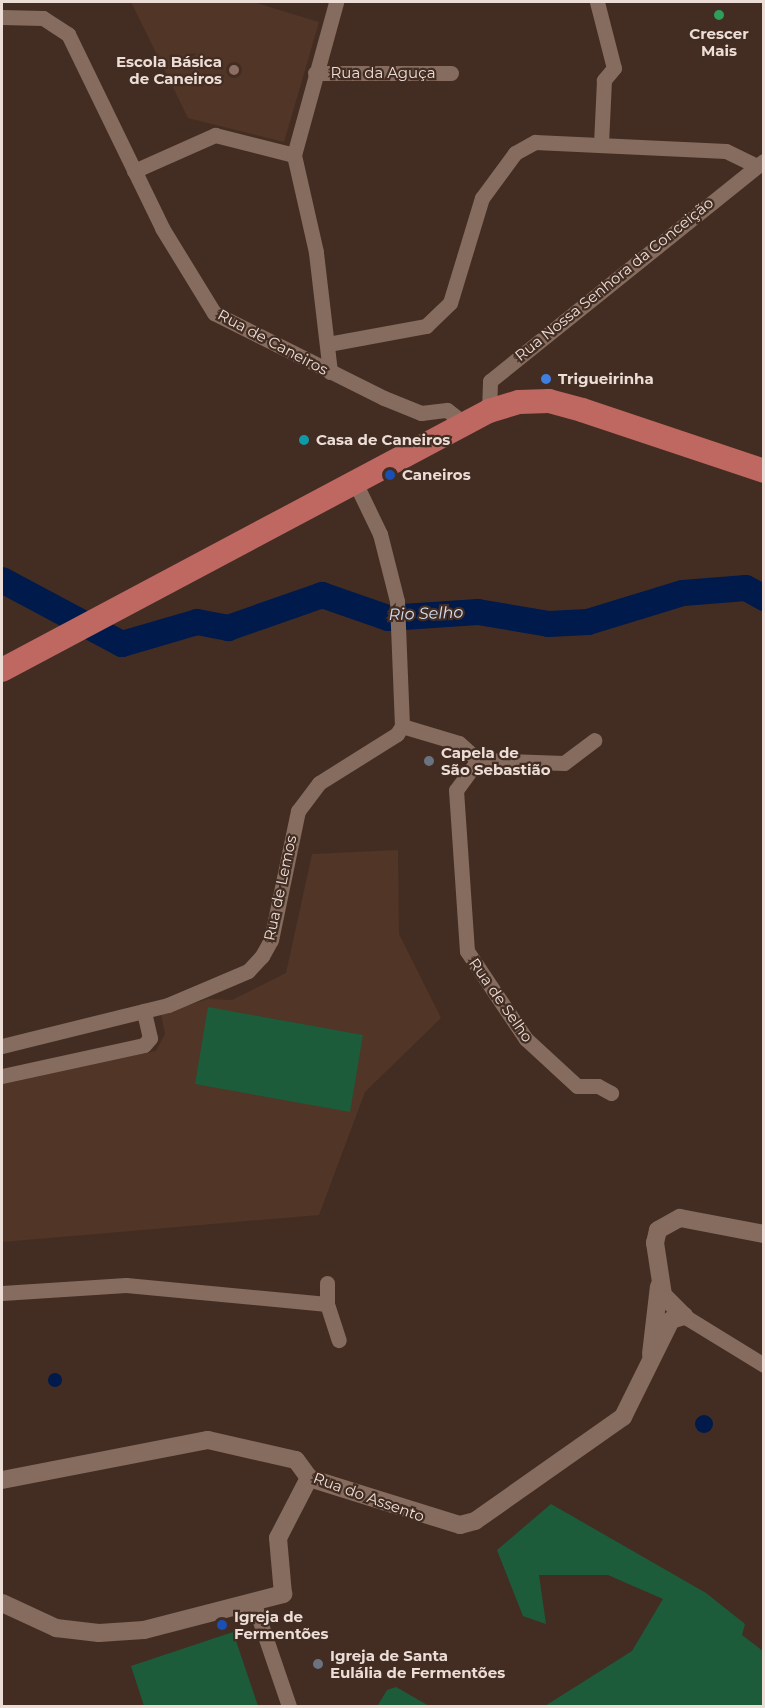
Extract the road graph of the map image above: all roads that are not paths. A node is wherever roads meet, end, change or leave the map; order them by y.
1 (336, 2) edge
2 (597, 2) edge
3 (2, 17) edge
4 (315, 73) junction
5 (451, 73) dead end
6 (601, 143) junction
7 (294, 154) junction
8 (759, 163) edge
9 (134, 171) junction
10 (328, 344) junction
11 (330, 372) junction
12 (489, 411) junction
13 (465, 424) junction
14 (764, 471) edge
15 (355, 482) junction
16 (2, 670) edge
17 (400, 730) junction
18 (594, 740) dead end
19 (478, 760) junction
20 (144, 1011) junction
21 (2, 1046) edge
22 (2, 1076) edge
23 (611, 1093) dead end
24 (764, 1234) edge
25 (660, 1279) junction
26 (327, 1282) dead end
27 (2, 1293) edge
28 (327, 1304) junction
29 (684, 1316) junction
30 (339, 1340) dead end
31 (764, 1365) edge
32 (650, 1367) junction
33 (309, 1478) junction
34 (2, 1480) edge
35 (253, 1601) junction
36 (2, 1603) edge
37 (289, 1707) edge

1 - 4 street
2 - 6 street
3 - 9 street, Rua de Caneiros
4 - 5 street, Rua da Aguça
4 - 7 street
6 - 8 street
6 - 10 street
7 - 9 street
7 - 10 street
8 - 12 street, Rua Nossa Senhora da Conceição
9 - 11 street, Rua de Caneiros
10 - 11 street
11 - 13 street, Rua de Caneiros
12 - 13 main road
12 - 14 main road
13 - 15 main road
15 - 16 main road
15 - 17 street
17 - 19 street
17 - 20 street, Rua de Lemos
18 - 19 street
19 - 23 street, Rua de Selho
20 - 21 street, Rua de Lemos
20 - 22 street
24 - 25 street
25 - 29 street
25 - 32 street, Rua do Assento
26 - 28 street
27 - 28 street
28 - 30 street
29 - 31 street
29 - 32 street, Rua do Assento
32 - 33 street, Rua do Assento
33 - 34 street, Rua do Assento
33 - 35 street
35 - 36 street
35 - 37 street

